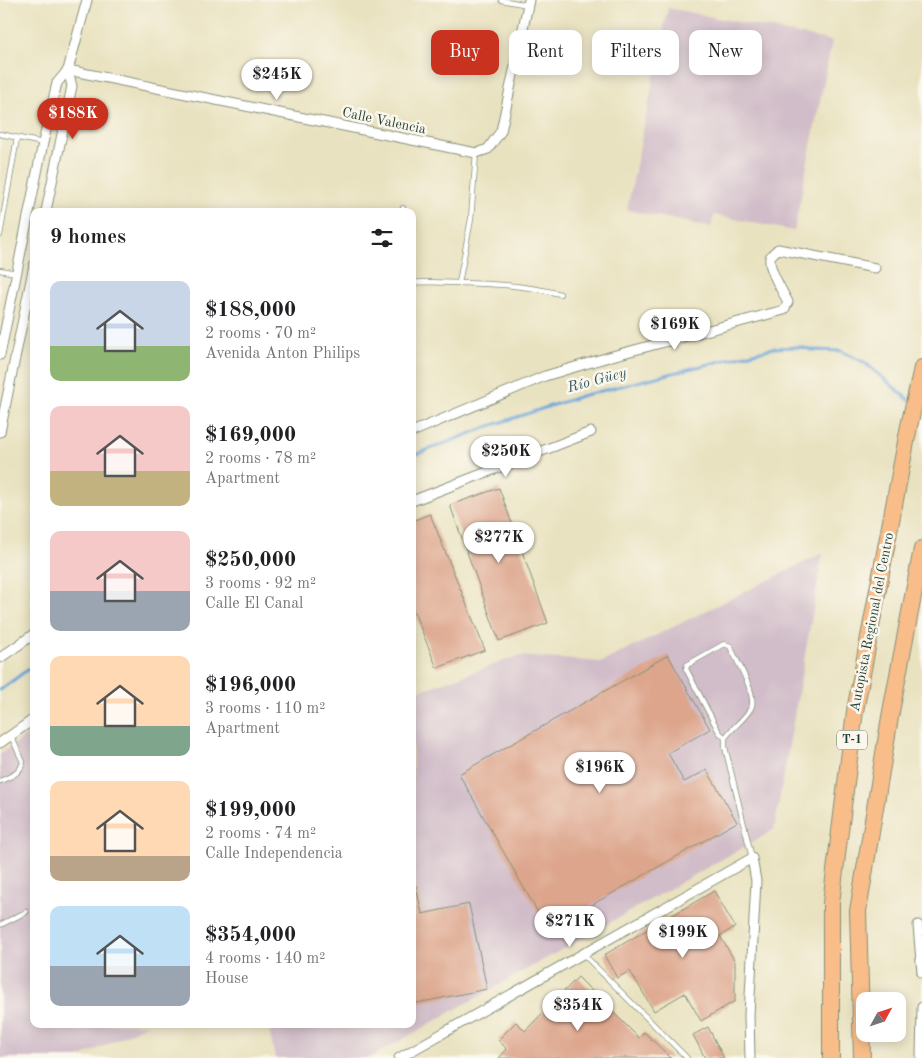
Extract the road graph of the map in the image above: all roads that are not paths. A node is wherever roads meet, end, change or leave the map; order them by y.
1 (87, 0) edge
2 (501, 0) edge
3 (529, 3) edge
4 (68, 70) junction
5 (0, 134) edge
6 (17, 138) junction
7 (43, 143) junction
8 (476, 154) junction
9 (31, 208) edge
10 (47, 208) edge
11 (30, 211) edge
12 (0, 235) edge
13 (875, 268) dead end
14 (0, 270) edge
15 (18, 274) junction
16 (416, 283) edge
17 (459, 283) junction
18 (30, 285) edge
19 (560, 294) dead end
20 (0, 355) edge
21 (922, 368) edge
22 (416, 430) edge
23 (0, 432) edge
24 (591, 432) dead end
25 (416, 499) edge
26 (922, 549) edge
27 (30, 637) edge
28 (0, 658) edge
29 (30, 722) edge
30 (11, 736) junction
31 (725, 738) junction
32 (0, 743) edge
33 (0, 781) edge
34 (752, 858) junction
35 (26, 912) dead end
36 (0, 925) edge
37 (918, 925) dead end
38 (583, 954) junction
39 (922, 973) edge
40 (922, 1007) edge
41 (400, 1058) edge
42 (687, 1058) edge
43 (750, 1058) edge
44 (831, 1058) edge
45 (862, 1058) edge
46 (921, 1058) edge

1 - 4 street
2 - 3 lane
3 - 8 street
4 - 7 street
4 - 8 street, Calle Valencia
4 - 10 street
5 - 6 lane
6 - 7 lane
6 - 12 lane
7 - 9 street
8 - 17 lane
11 - 15 street
13 - 22 street
14 - 15 lane
15 - 20 street
16 - 17 lane
17 - 19 lane
18 - 23 street
21 - 44 highway, Autopista Regional del Centro / T-1
24 - 25 street
26 - 45 highway, T-1
27 - 28 street
29 - 30 street
30 - 32 street
30 - 33 lane
31 - 31 lane
31 - 34 lane
34 - 38 street
34 - 43 street
35 - 36 lane
37 - 39 street
38 - 41 street
38 - 42 lane
40 - 46 street

